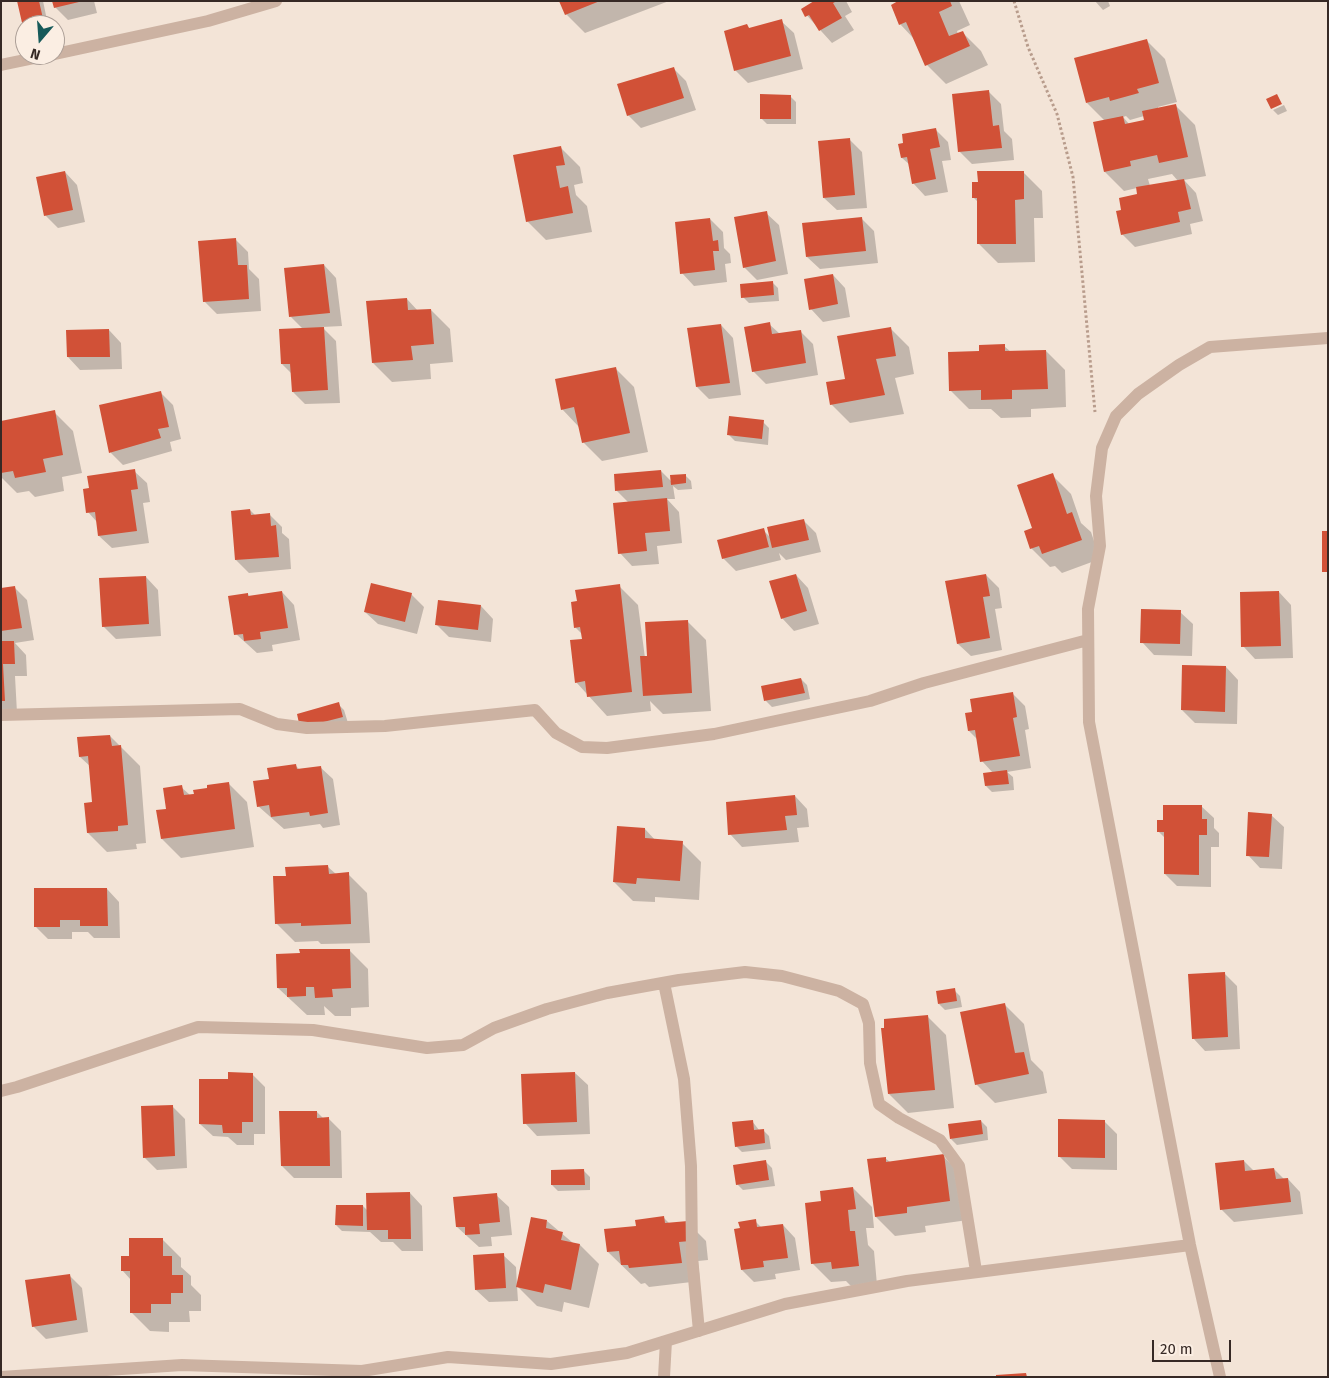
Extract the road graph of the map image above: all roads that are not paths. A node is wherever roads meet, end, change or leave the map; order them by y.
1 (276, 1) edge
2 (65, 52) edge
3 (15, 62) edge
4 (1, 65) edge
5 (1328, 338) edge
6 (1088, 640) junction
7 (1, 715) edge
8 (664, 983) junction
9 (1, 1091) edge
10 (1190, 1245) junction
11 (976, 1271) junction
12 (699, 1331) junction
13 (666, 1341) junction
14 (1, 1377) edge
15 (664, 1377) edge
16 (1220, 1377) edge

1 - 2 street
3 - 4 street
5 - 6 street
6 - 7 street
6 - 10 street
8 - 9 street
8 - 11 street
8 - 12 street
10 - 11 street
10 - 16 street
11 - 12 street
12 - 13 street
13 - 14 street
13 - 15 street

